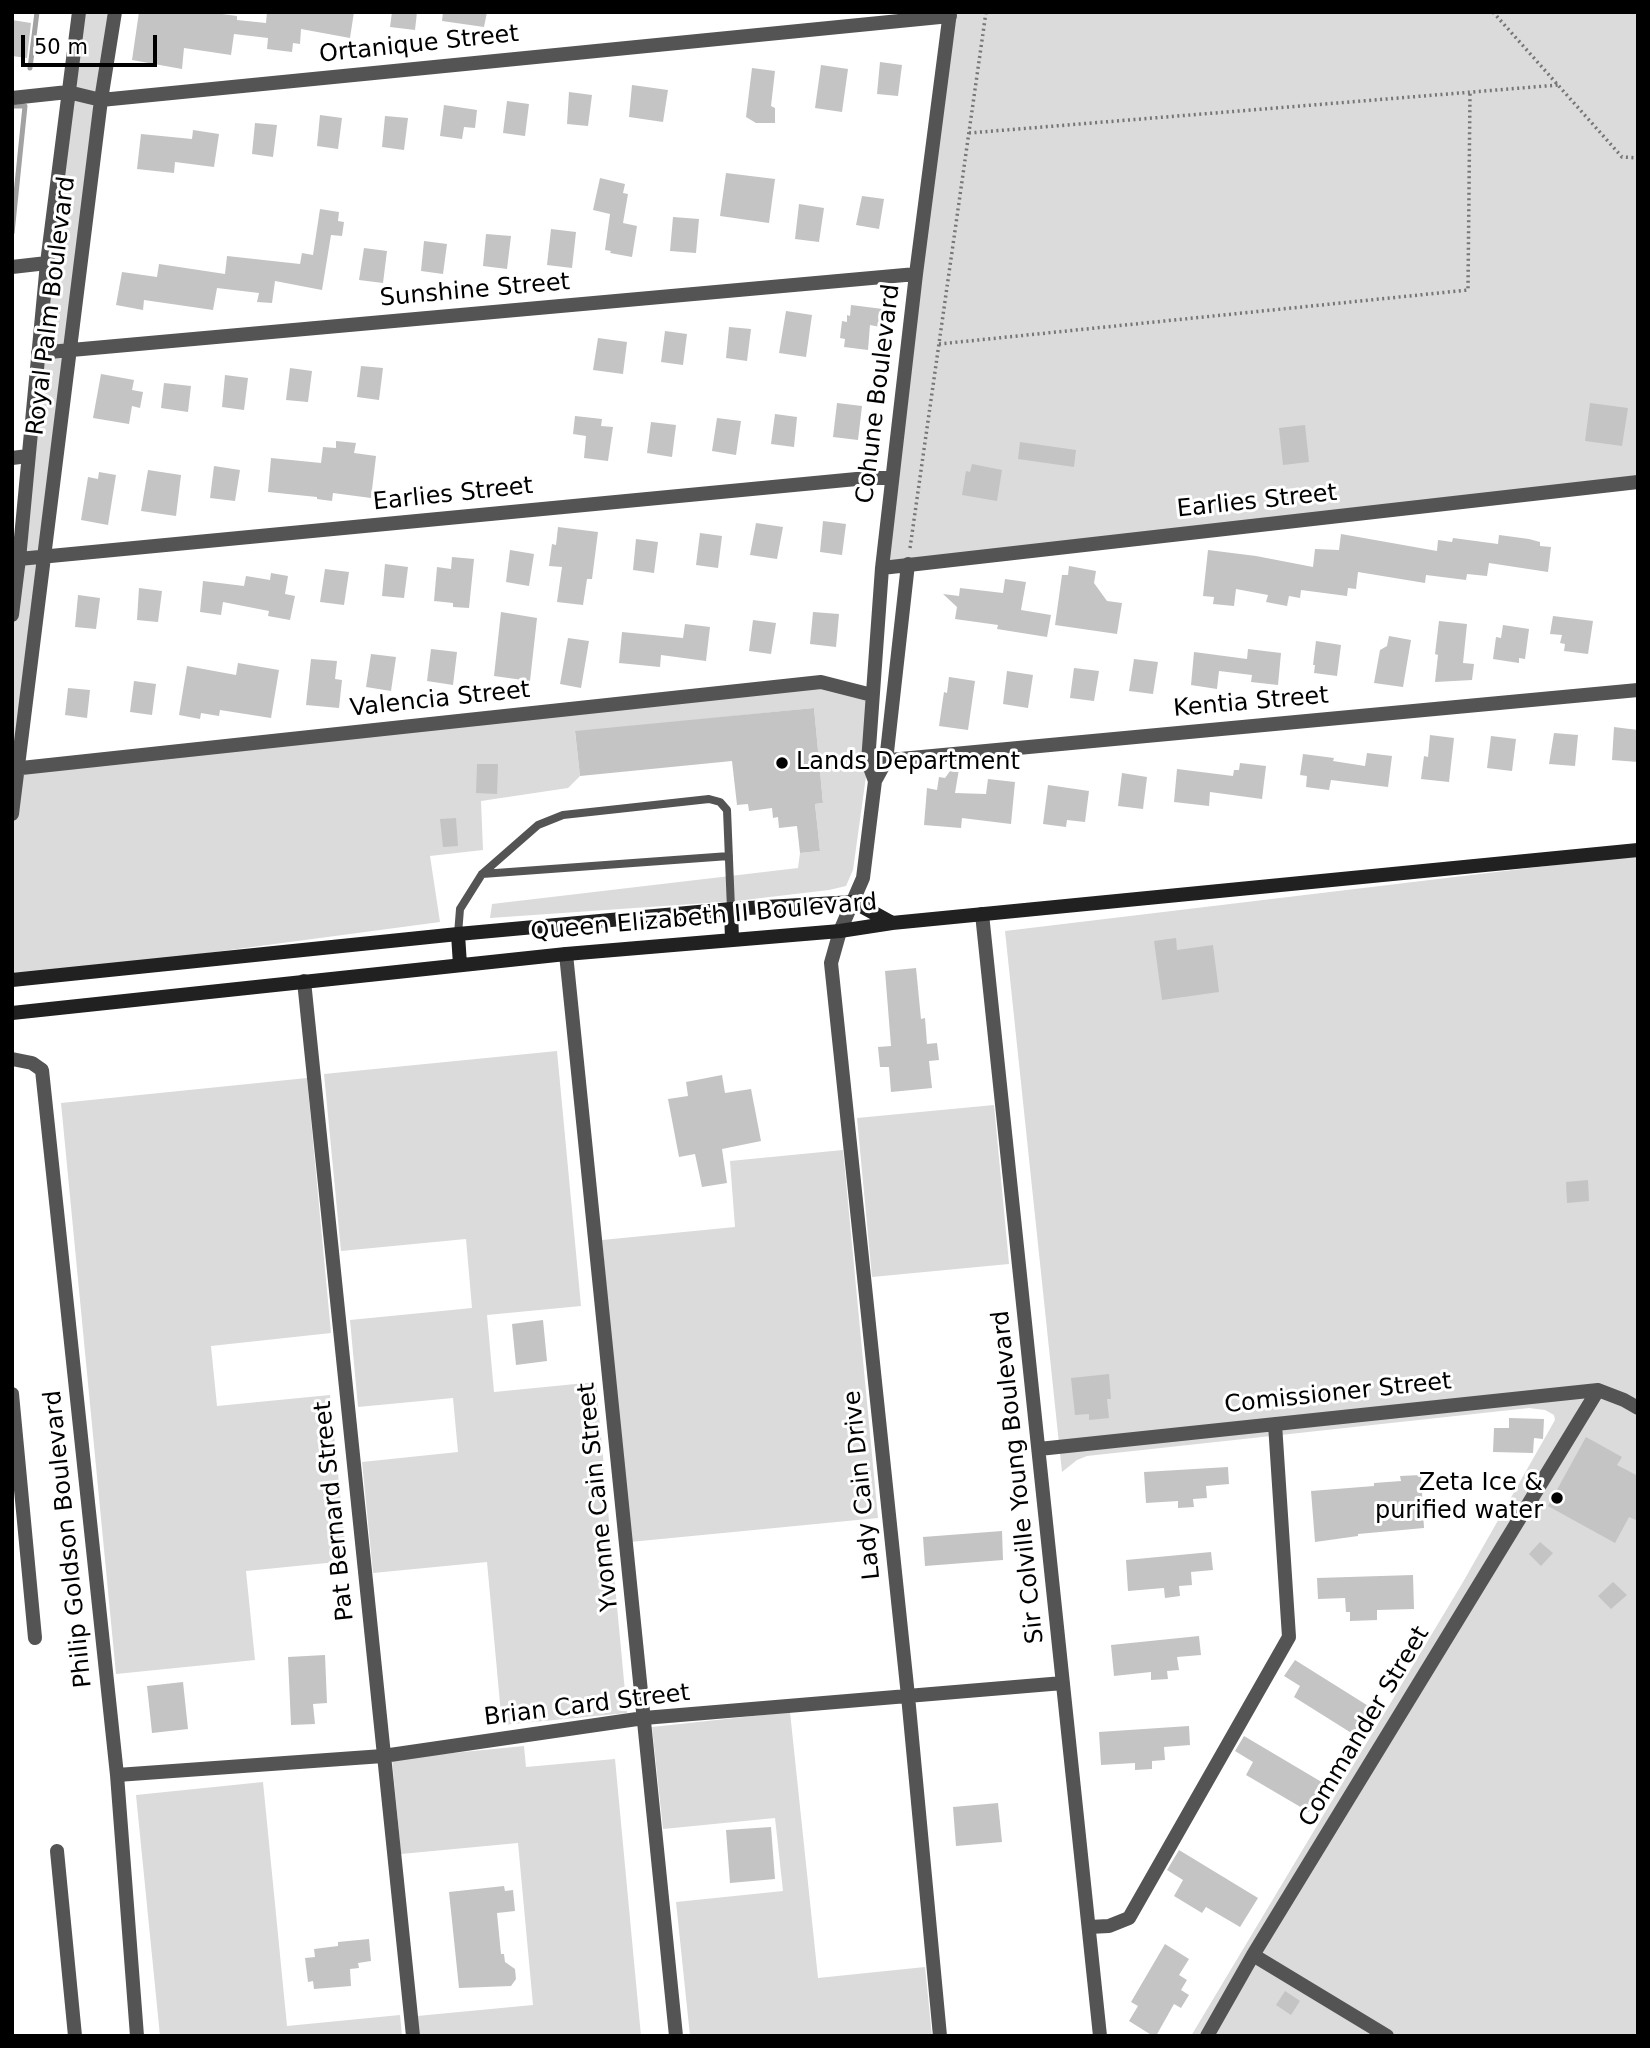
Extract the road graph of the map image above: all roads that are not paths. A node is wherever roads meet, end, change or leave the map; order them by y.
1 (79, 12) edge
2 (115, 12) edge
3 (950, 14) edge
4 (68, 92) junction
5 (12, 98) edge
6 (101, 100) junction
7 (47, 263) junction
8 (12, 267) edge
9 (916, 274) junction
10 (70, 350) junction
11 (37, 353) junction
12 (28, 456) junction
13 (12, 457) edge
14 (891, 478) junction
15 (1638, 482) edge
16 (44, 558) junction
17 (19, 559) junction
18 (908, 564) junction
19 (882, 568) junction
20 (12, 615) edge
21 (1638, 690) edge
22 (872, 695) junction
23 (886, 761) junction
24 (868, 762) junction
25 (15, 769) edge
26 (875, 781) junction
27 (12, 814) edge
28 (1638, 850) edge
29 (729, 856) junction
30 (482, 874) junction
31 (854, 902) junction
32 (730, 909) junction
33 (982, 914) junction
34 (892, 923) junction
35 (840, 931) junction
36 (458, 934) junction
37 (732, 940) junction
38 (566, 954) junction
39 (460, 965) junction
40 (12, 980) edge
41 (304, 981) junction
42 (12, 1013) edge
43 (12, 1059) edge
44 (1598, 1390) junction
45 (12, 1394) edge
46 (1638, 1408) edge
47 (1275, 1424) junction
48 (1039, 1449) junction
49 (35, 1638) dead end
50 (1063, 1683) junction
51 (908, 1696) junction
52 (644, 1718) junction
53 (383, 1756) junction
54 (117, 1775) junction
55 (57, 1851) dead end
56 (1089, 1927) junction
57 (1253, 1955) junction
58 (75, 2036) edge
59 (137, 2036) edge
60 (414, 2036) edge
61 (676, 2036) edge
62 (940, 2036) edge
63 (1100, 2036) edge
64 (1207, 2036) edge
65 (1387, 2036) edge

1 - 4 street, Royal Palm Boulevard
2 - 6 street, Royal Palm Boulevard
3 - 6 street, Ortanique Street
3 - 9 street, Cohune Boulevard
4 - 5 street, Ortanique Street
4 - 6 street, Ortanique Street
4 - 7 street, Royal Palm Boulevard
6 - 10 street, Royal Palm Boulevard
7 - 8 street
7 - 11 street, Royal Palm Boulevard
9 - 10 street, Sunshine Street
9 - 14 street, Cohune Boulevard
10 - 11 street, Sunshine Street
10 - 16 street, Royal Palm Boulevard
11 - 12 street, Royal Palm Boulevard
12 - 13 street
12 - 17 street, Royal Palm Boulevard
14 - 16 street, Earlies Street
14 - 19 street, Cohune Boulevard
15 - 18 street, Earlies Street
16 - 17 street, Earlies Street
16 - 25 street, Royal Palm Boulevard
17 - 20 street, Royal Palm Boulevard
18 - 19 street, Earlies Street
18 - 23 street, Cohune Boulevard
19 - 22 street, Cohune Boulevard
21 - 23 street, Kentia Street
22 - 24 street, Cohune Boulevard
22 - 25 street, Valencia Street
23 - 24 street, Kentia Street
23 - 26 street, Cohune Boulevard
24 - 26 street, Cohune Boulevard
25 - 27 street, Royal Palm Boulevard
26 - 31 street, Cohune Boulevard
28 - 33 street
29 - 30 lane
29 - 30 lane
29 - 32 lane
30 - 36 lane
31 - 32 street, Queen Elizabeth II Boulevard
31 - 34 street, Queen Elizabeth II Boulevard
31 - 35 street, Lady Cain Drive
32 - 36 street, Queen Elizabeth II Boulevard
32 - 37 street
33 - 34 street
33 - 48 street, Sir Colville Young Boulevard
34 - 35 street, Queen Elizabeth II Boulevard
35 - 37 street, Queen Elizabeth II Boulevard
35 - 51 street, Lady Cain Drive
36 - 39 street
36 - 40 street, Queen Elizabeth II Boulevard
37 - 38 street, Queen Elizabeth II Boulevard
38 - 39 street, Queen Elizabeth II Boulevard
38 - 52 street, Yvonne Cain Street
39 - 41 street, Queen Elizabeth II Boulevard
41 - 42 street, Queen Elizabeth II Boulevard
41 - 53 street, Pat Bernard Street
43 - 54 street, Philip Goldson Boulevard
44 - 46 street, Comissioner Street
44 - 47 street, Comissioner Street
44 - 57 street, Commander Street
45 - 49 street, Philip Goldson Boulevard
47 - 48 street, Comissioner Street
47 - 56 street
48 - 50 street, Sir Colville Young Boulevard
50 - 51 street, Brian Card Street
50 - 56 street, Sir Colville Young Boulevard
51 - 52 street, Brian Card Street
51 - 62 street, Lady Cain Drive
52 - 53 street, Brian Card Street
52 - 61 street, Yvonne Cain Street
53 - 54 street, Brian Card Street
53 - 60 street, Pat Bernard Street
54 - 59 street, Philip Goldson Boulevard
55 - 58 street
56 - 63 street, Sir Colville Young Boulevard
57 - 64 street, Commander Street
57 - 65 street

